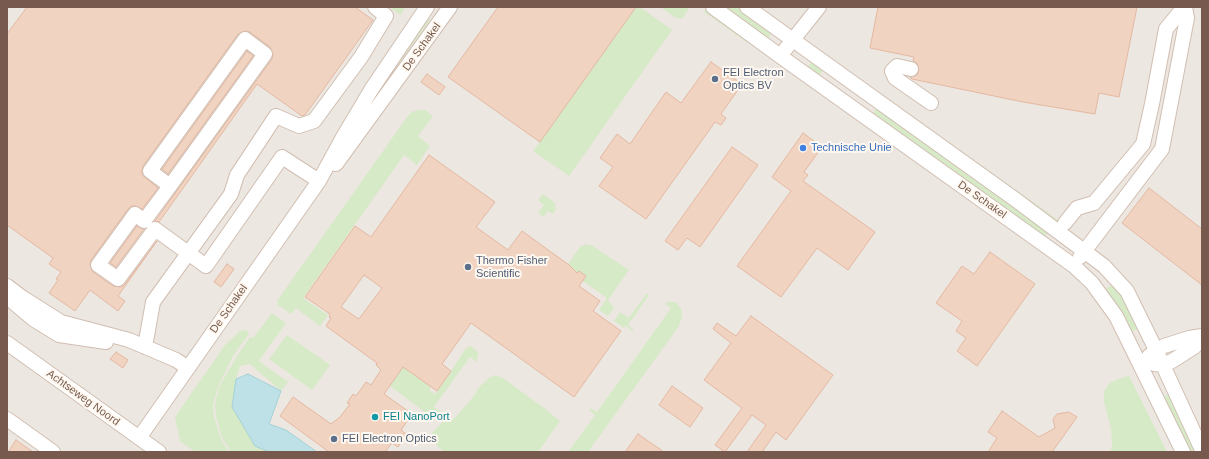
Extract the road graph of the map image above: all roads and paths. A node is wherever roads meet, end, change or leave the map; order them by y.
1 (375, 7) edge
2 (427, 7) edge
3 (450, 7) edge
4 (713, 7) edge
5 (747, 7) edge
6 (819, 7) edge
7 (1184, 7) edge
8 (793, 40) junction
9 (780, 56) junction
10 (911, 69) dead end
11 (931, 103) dead end
12 (319, 181) junction
13 (170, 186) junction
14 (1065, 223) dead end
15 (1085, 250) junction
16 (1074, 266) junction
17 (7, 286) edge
18 (7, 297) edge
19 (1202, 333) edge
20 (7, 343) edge
21 (146, 348) junction
22 (1156, 350) junction
23 (1163, 365) junction
24 (1135, 366) junction
25 (188, 368) junction
26 (7, 419) edge
27 (139, 438) junction
28 (1202, 450) edge
29 (53, 452) edge
30 (159, 452) edge
31 (1183, 452) edge

1 - 21 street
2 - 12 street, De Schakel
3 - 12 street, De Schakel
4 - 9 street, De Schakel
5 - 8 street, De Schakel
6 - 8 street
7 - 14 street
7 - 15 street
8 - 9 street
8 - 15 street, De Schakel
9 - 16 street, De Schakel
10 - 11 street
12 - 13 street
12 - 25 street, De Schakel
13 - 13 street
15 - 16 street
15 - 22 street, De Schakel
16 - 24 street, De Schakel
17 - 21 street
18 - 21 street
19 - 22 street
19 - 23 street
20 - 27 street, Achtseweg Noord
21 - 25 street
22 - 23 street, De Schakel
22 - 24 street
23 - 24 street
23 - 28 street, De Schakel
24 - 31 street, De Schakel
25 - 27 street, De Schakel
26 - 29 street
27 - 30 street, Achtseweg Noord

